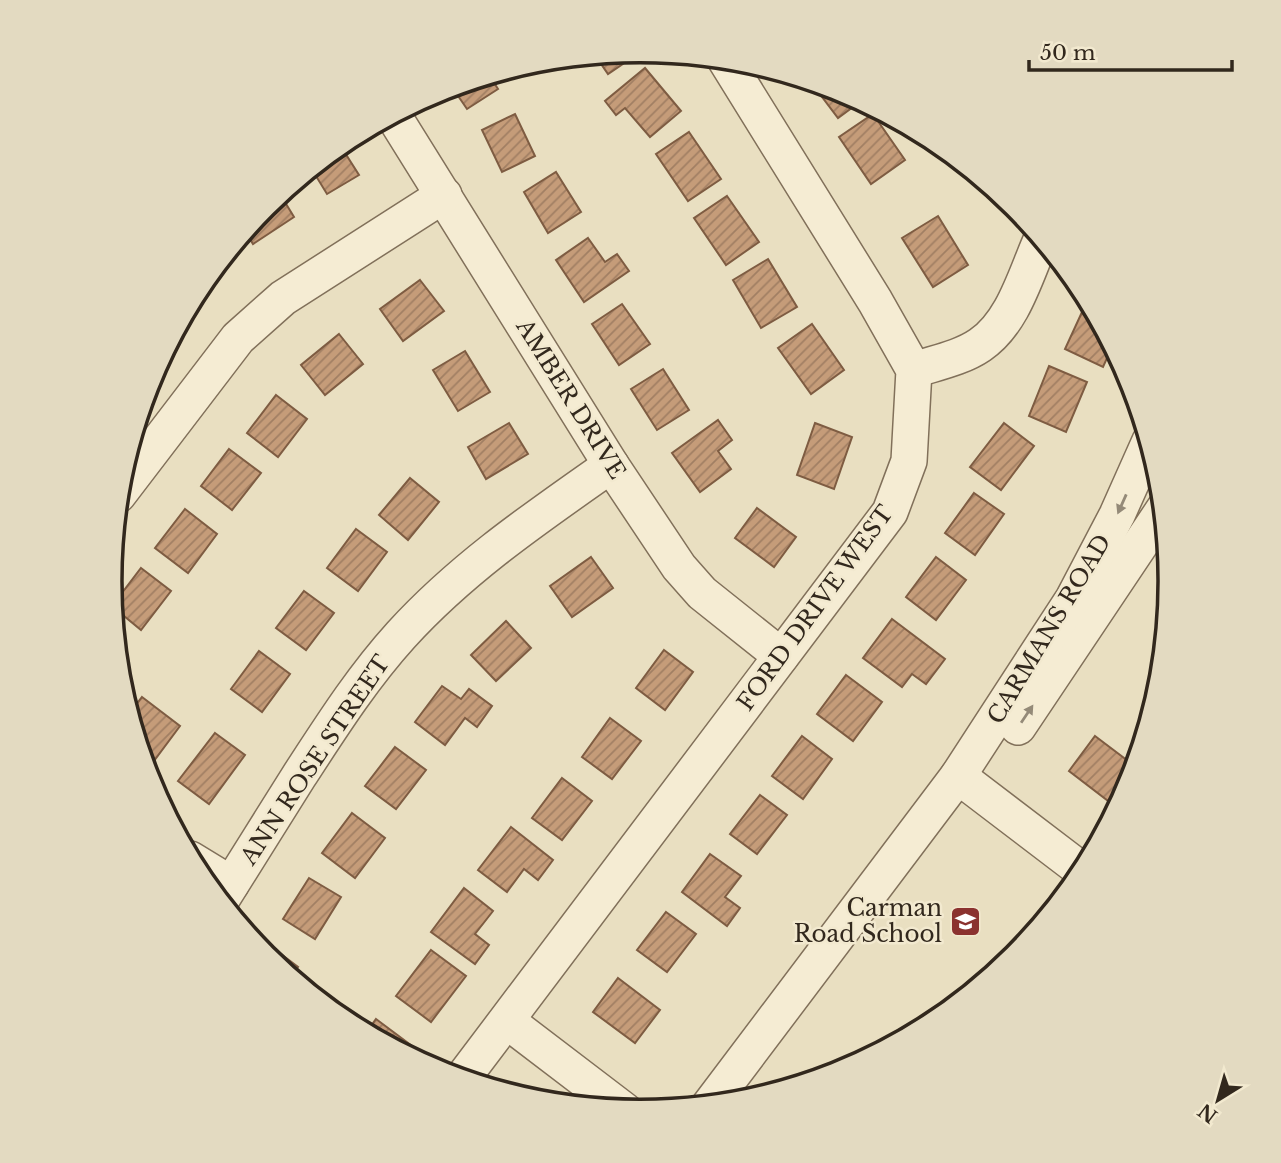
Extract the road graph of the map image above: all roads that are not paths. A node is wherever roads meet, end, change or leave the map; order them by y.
1 (733, 71) edge
2 (398, 123) edge
3 (444, 195) junction
4 (1037, 249) edge
5 (914, 370) junction
6 (1143, 456) edge
7 (611, 465) junction
8 (133, 475) edge
9 (1156, 521) edge
10 (781, 656) junction
11 (958, 776) junction
12 (1075, 865) edge
13 (225, 893) edge
14 (507, 1021) junction
15 (469, 1070) edge
16 (717, 1094) edge
17 (609, 1099) edge

1 - 5 street
2 - 3 street, AMBER DRIVE
3 - 7 street, AMBER DRIVE
3 - 8 street
4 - 5 street
5 - 10 street, FORD DRIVE WEST
6 -> 11 street, CARMANS ROAD
7 - 10 street, AMBER DRIVE
7 - 13 street, ANN ROSE STREET
11 -> 9 street, CARMANS ROAD
10 - 14 street, FORD DRIVE WEST
11 - 12 street
11 - 16 street, CARMANS ROAD
14 - 15 street, FORD DRIVE WEST
14 - 17 street

